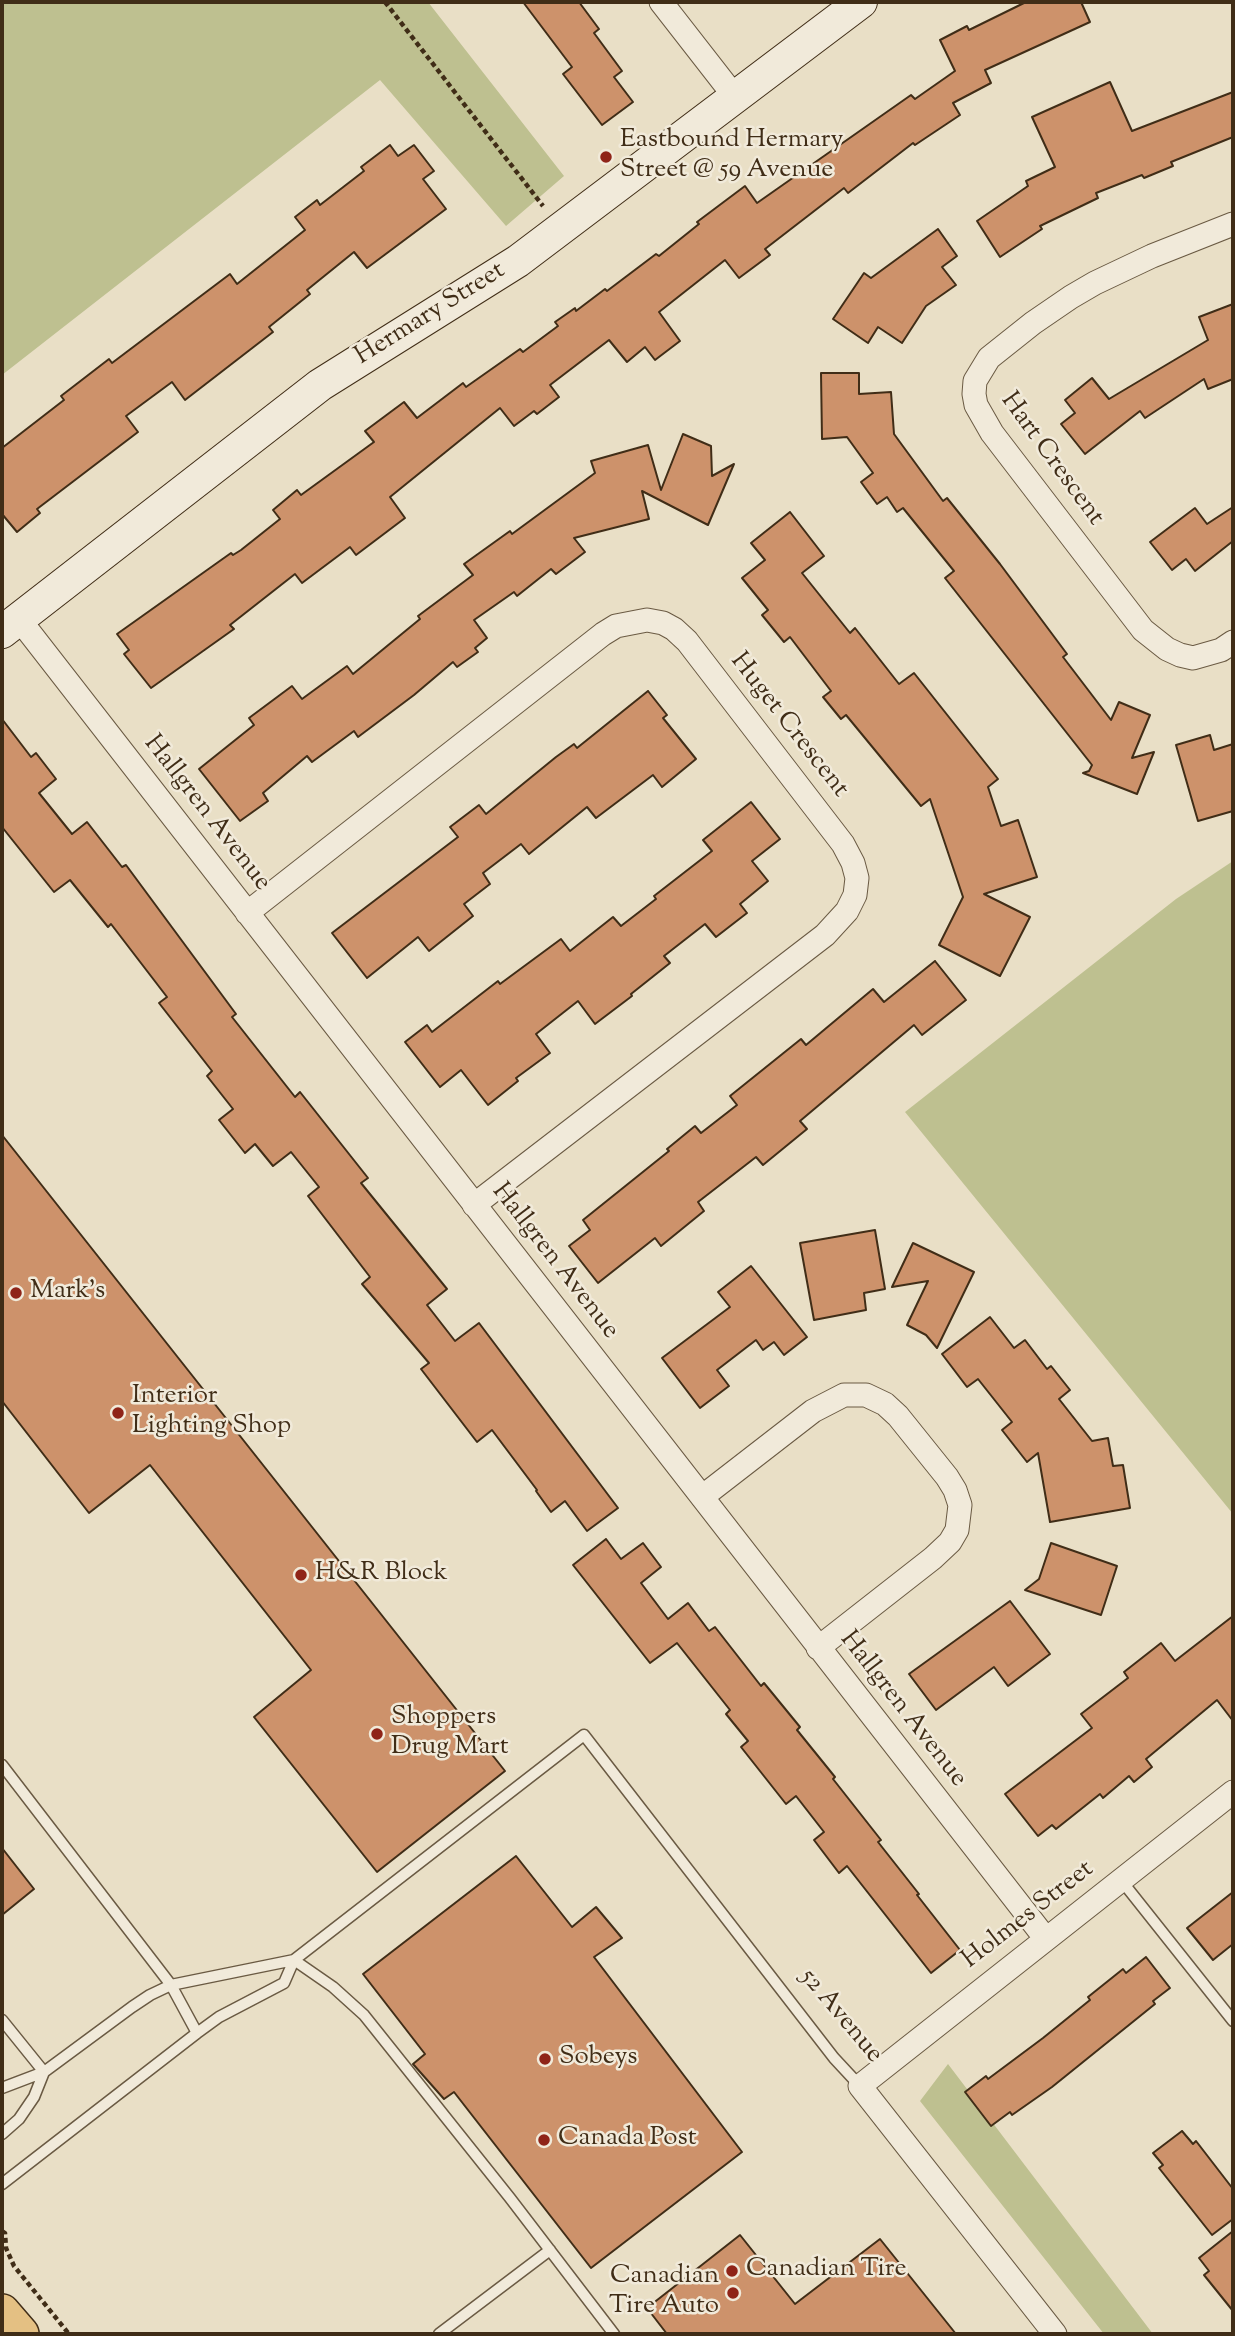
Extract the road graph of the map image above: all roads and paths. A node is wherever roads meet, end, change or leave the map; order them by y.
1 (385, 2) edge
2 (661, 2) edge
3 (861, 2) edge
4 (734, 97) junction
5 (1233, 225) edge
6 (561, 230) junction
7 (10, 625) edge
8 (1233, 642) edge
9 (247, 913) junction
10 (474, 1205) junction
11 (702, 1497) junction
12 (818, 1647) junction
13 (2, 1765) edge
14 (1233, 1792) edge
15 (1121, 1880) junction
16 (1046, 1939) junction
17 (294, 1960) junction
18 (171, 1985) junction
19 (2, 2020) edge
20 (1233, 2021) edge
21 (197, 2033) junction
22 (44, 2072) junction
23 (860, 2085) junction
24 (2, 2088) edge
25 (2, 2134) edge
26 (2, 2184) edge
27 (2, 2231) edge
28 (550, 2250) junction
29 (2, 2312) edge
30 (21, 2334) edge
31 (69, 2334) edge
32 (439, 2334) edge
33 (614, 2334) edge
34 (1055, 2334) edge

1 - 6 path
2 - 4 street
3 - 4 street, Hermary Street
4 - 6 street, Hermary Street
5 - 8 street, Hart Crescent
6 - 7 street, Hermary Street
7 - 9 street, Hallgren Avenue
9 - 10 street, Hallgren Avenue
9 - 10 street, Huget Crescent
10 - 11 street, Hallgren Avenue
11 - 12 street, Hallgren Avenue
11 - 12 street
12 - 16 street, Hallgren Avenue
13 - 18 lane
14 - 15 street, Holmes Street
15 - 16 street, Holmes Street
15 - 20 lane
16 - 23 street, Holmes Street
17 - 18 lane
17 - 21 lane
17 - 23 lane, 52 Avenue
17 - 28 lane
18 - 21 lane
18 - 22 lane
19 - 22 lane
21 - 26 lane
22 - 24 lane
22 - 25 lane
23 - 34 street, 52 Avenue
27 - 31 path
28 - 32 lane
28 - 33 lane
29 - 30 main road

